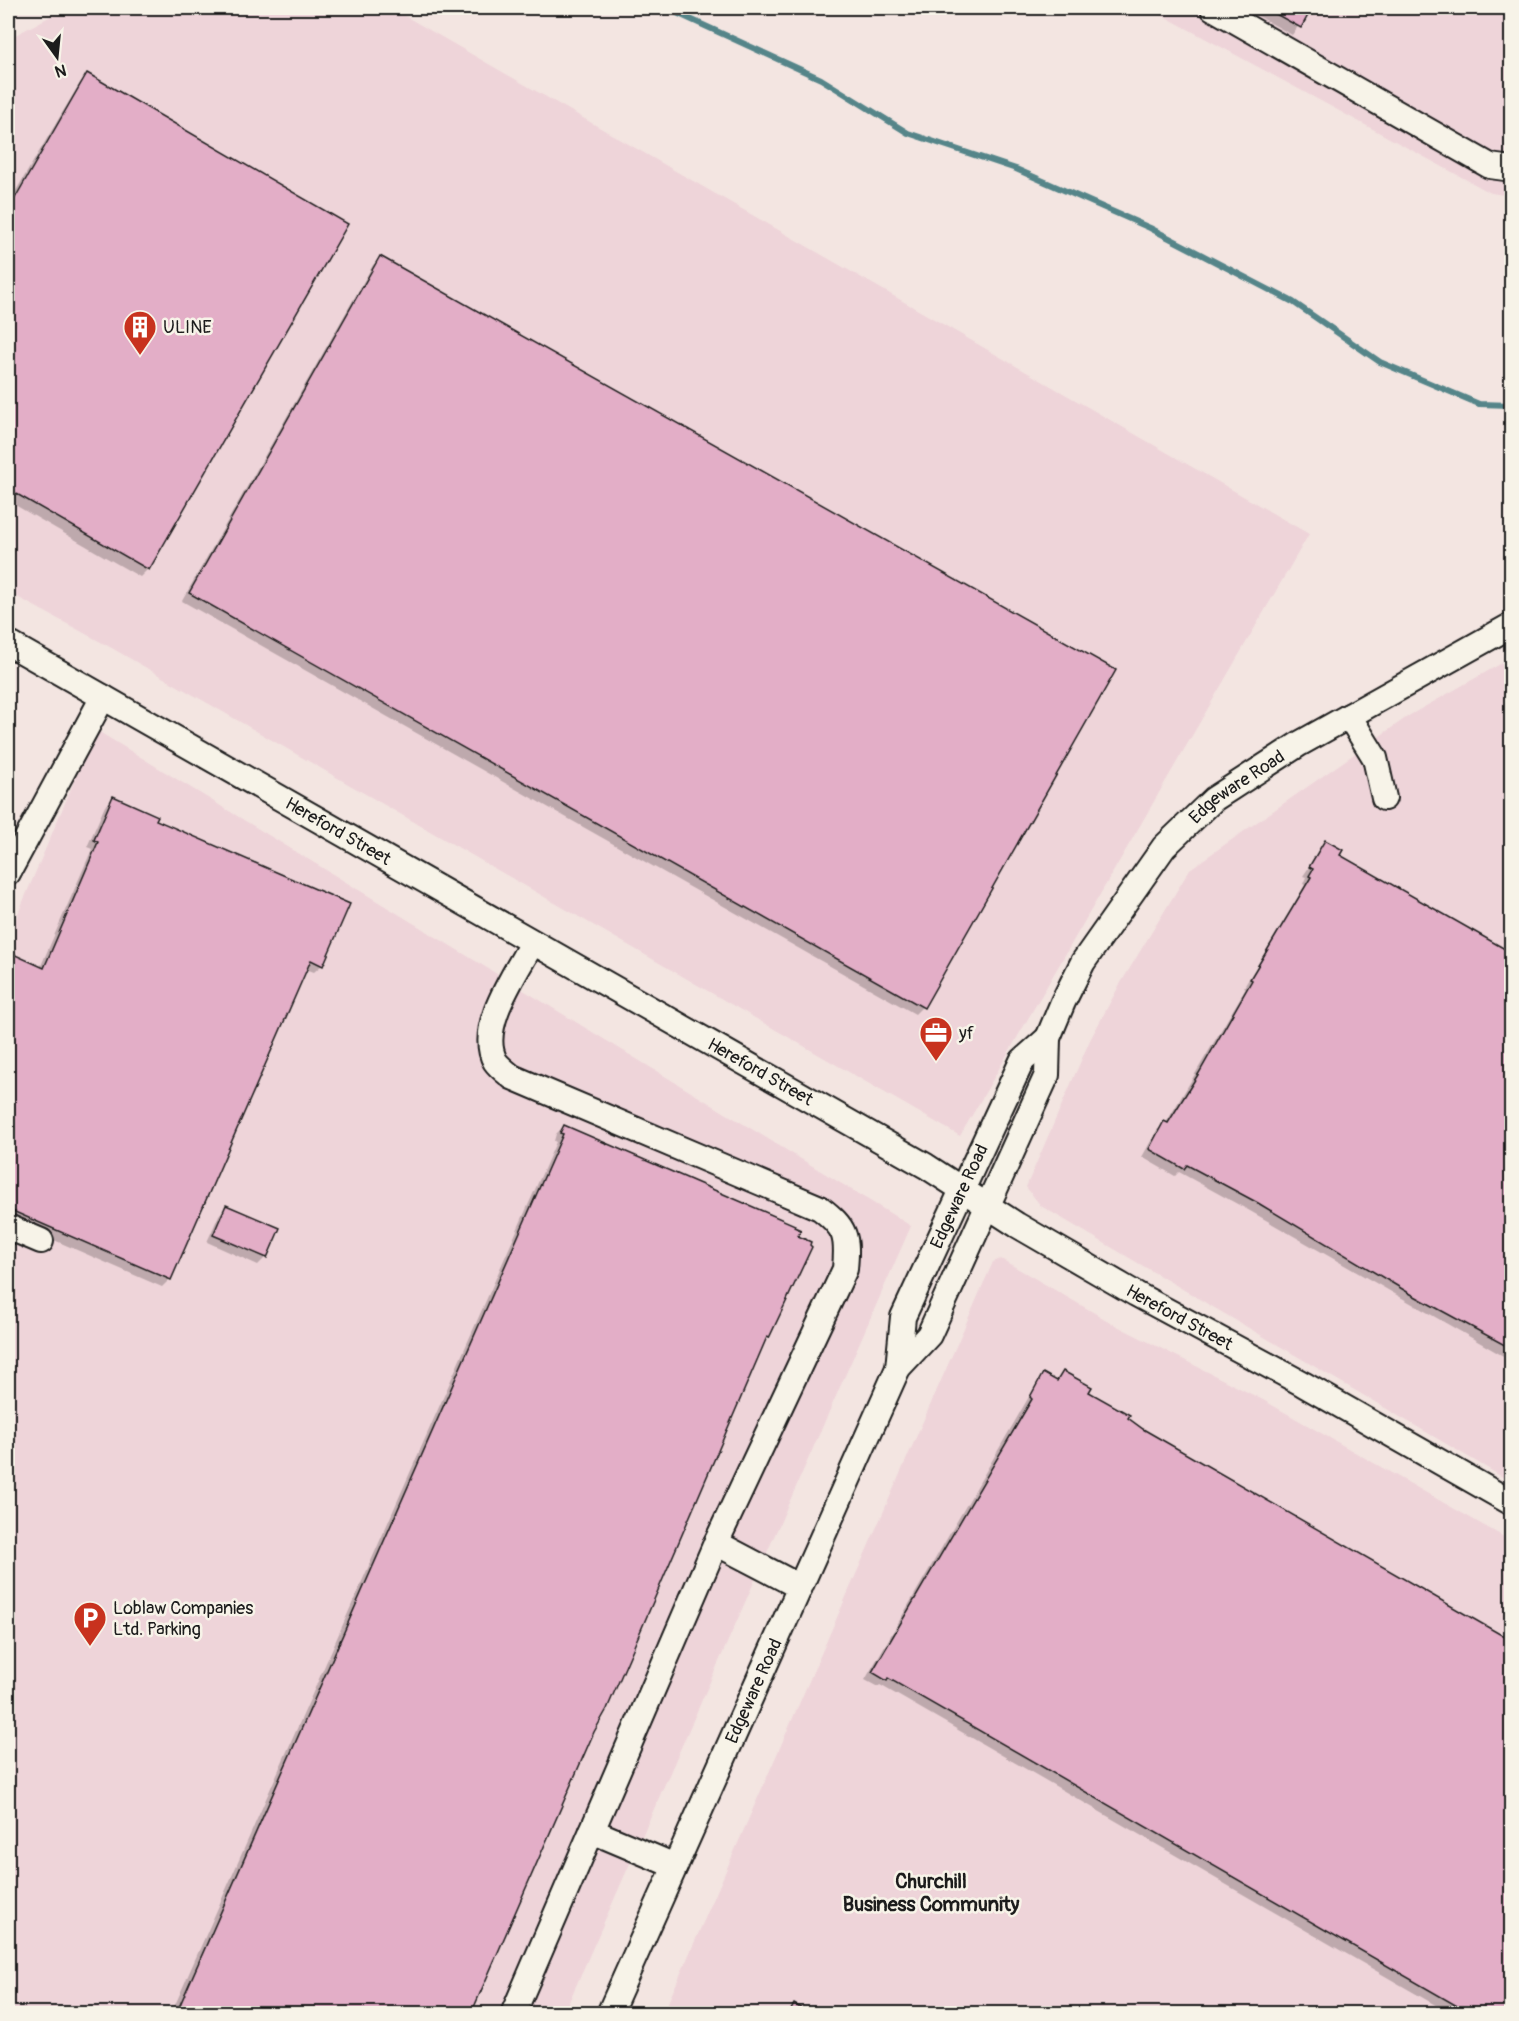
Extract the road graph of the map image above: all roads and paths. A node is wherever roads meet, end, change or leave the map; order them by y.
1 (1214, 8) edge
2 (1512, 169) edge
3 (1512, 625) edge
4 (8, 643) edge
5 (103, 697) junction
6 (1349, 716) junction
7 (1383, 798) dead end
8 (8, 873) edge
9 (532, 943) junction
10 (1048, 1038) junction
11 (962, 1188) junction
12 (988, 1205) junction
13 (8, 1227) edge
14 (41, 1241) dead end
15 (898, 1368) junction
16 (1512, 1503) edge
17 (716, 1543) junction
18 (800, 1587) junction
19 (591, 1831) junction
20 (675, 1866) junction
21 (513, 2013) edge
22 (609, 2013) edge

1 - 2 street
3 - 6 street, Edgeware Road
4 - 5 street, Hereford Street
5 - 8 street
5 - 9 street, Hereford Street
6 - 7 street
6 - 10 street, Edgeware Road
9 - 11 street, Hereford Street
9 - 17 street
10 - 11 street, Edgeware Road
10 - 12 street, Edgeware Road
11 - 12 street, Hereford Street
11 - 15 street, Edgeware Road
12 - 15 street, Edgeware Road
12 - 16 street, Hereford Street
13 - 14 street
15 - 18 street, Edgeware Road
17 - 18 street
17 - 19 street
18 - 20 street, Edgeware Road
19 - 20 street
19 - 21 street
20 - 22 street, Edgeware Road

